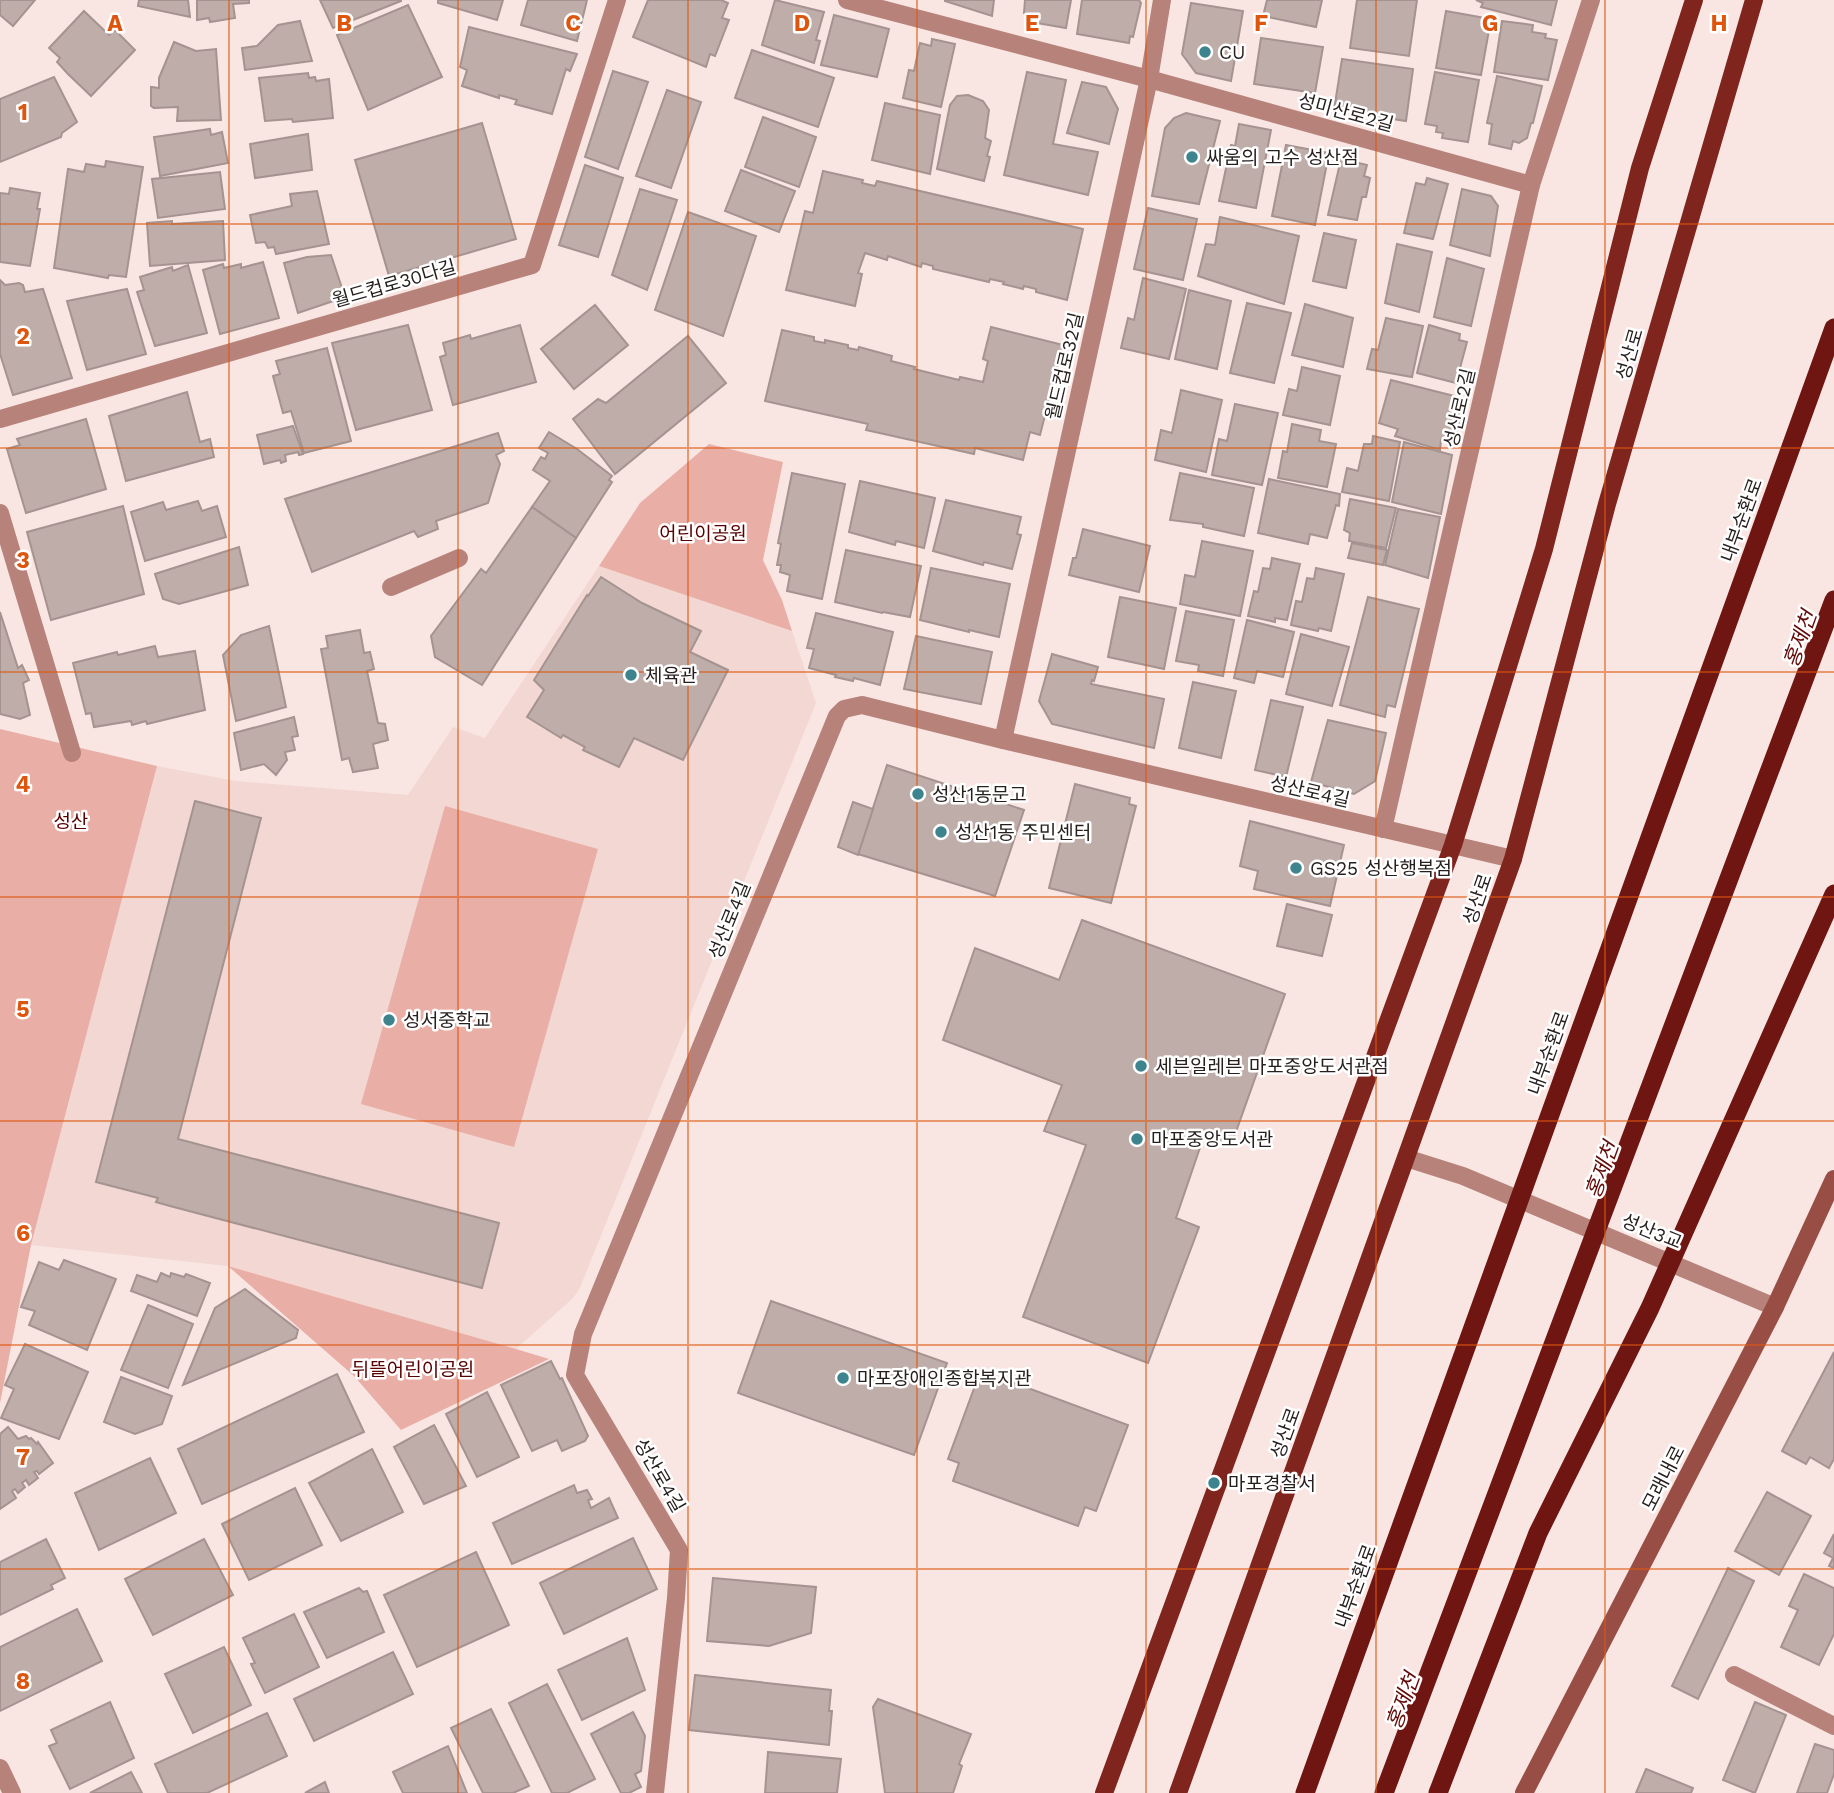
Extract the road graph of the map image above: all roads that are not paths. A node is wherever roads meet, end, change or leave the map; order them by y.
1 (617, 0) edge
2 (1162, 0) edge
3 (1591, 0) edge
4 (1694, 0) edge
5 (1754, 0) edge
6 (855, 1) edge
7 (1149, 79) junction
8 (1531, 184) junction
9 (1834, 328) edge
10 (0, 419) edge
11 (0, 513) edge
12 (459, 558) dead end
13 (391, 587) dead end
14 (1834, 600) edge
15 (1003, 740) junction
16 (72, 752) dead end
17 (1383, 829) junction
18 (1453, 845) junction
19 (1513, 859) junction
20 (1834, 894) edge
21 (1406, 1158) junction
22 (1834, 1179) edge
23 (1775, 1307) junction
24 (1734, 1675) dead end
25 (1834, 1726) edge
26 (0, 1768) edge
27 (12, 1793) edge
28 (655, 1793) edge
29 (1104, 1793) edge
30 (1178, 1793) edge
31 (1305, 1793) edge
32 (1384, 1793) edge
33 (1438, 1793) edge
34 (1524, 1793) edge

1 - 10 street, 월드컵로30다길
2 - 7 street, 월드컵로32길
3 - 8 street, 성산로2길
4 - 18 main road
5 - 19 main road, 성산로
6 - 7 street, 성미산로2길
7 - 8 street, 성미산로2길
7 - 15 street, 월드컵로32길
8 - 17 street, 성산로2길
9 - 31 highway, 내부순환로
11 - 16 street
12 - 13 street
14 - 32 highway
15 - 17 street, 성산로4길
15 - 28 street, 성산로4길
17 - 18 street, 성산로4길
18 - 19 street, 성산로4길
18 - 29 main road
19 - 21 main road, 성산로
20 - 33 highway
21 - 23 street, 성산3교
21 - 30 main road, 성산로
22 - 23 main road, 모래내로
23 - 34 main road, 모래내로
24 - 25 street
26 - 27 street

